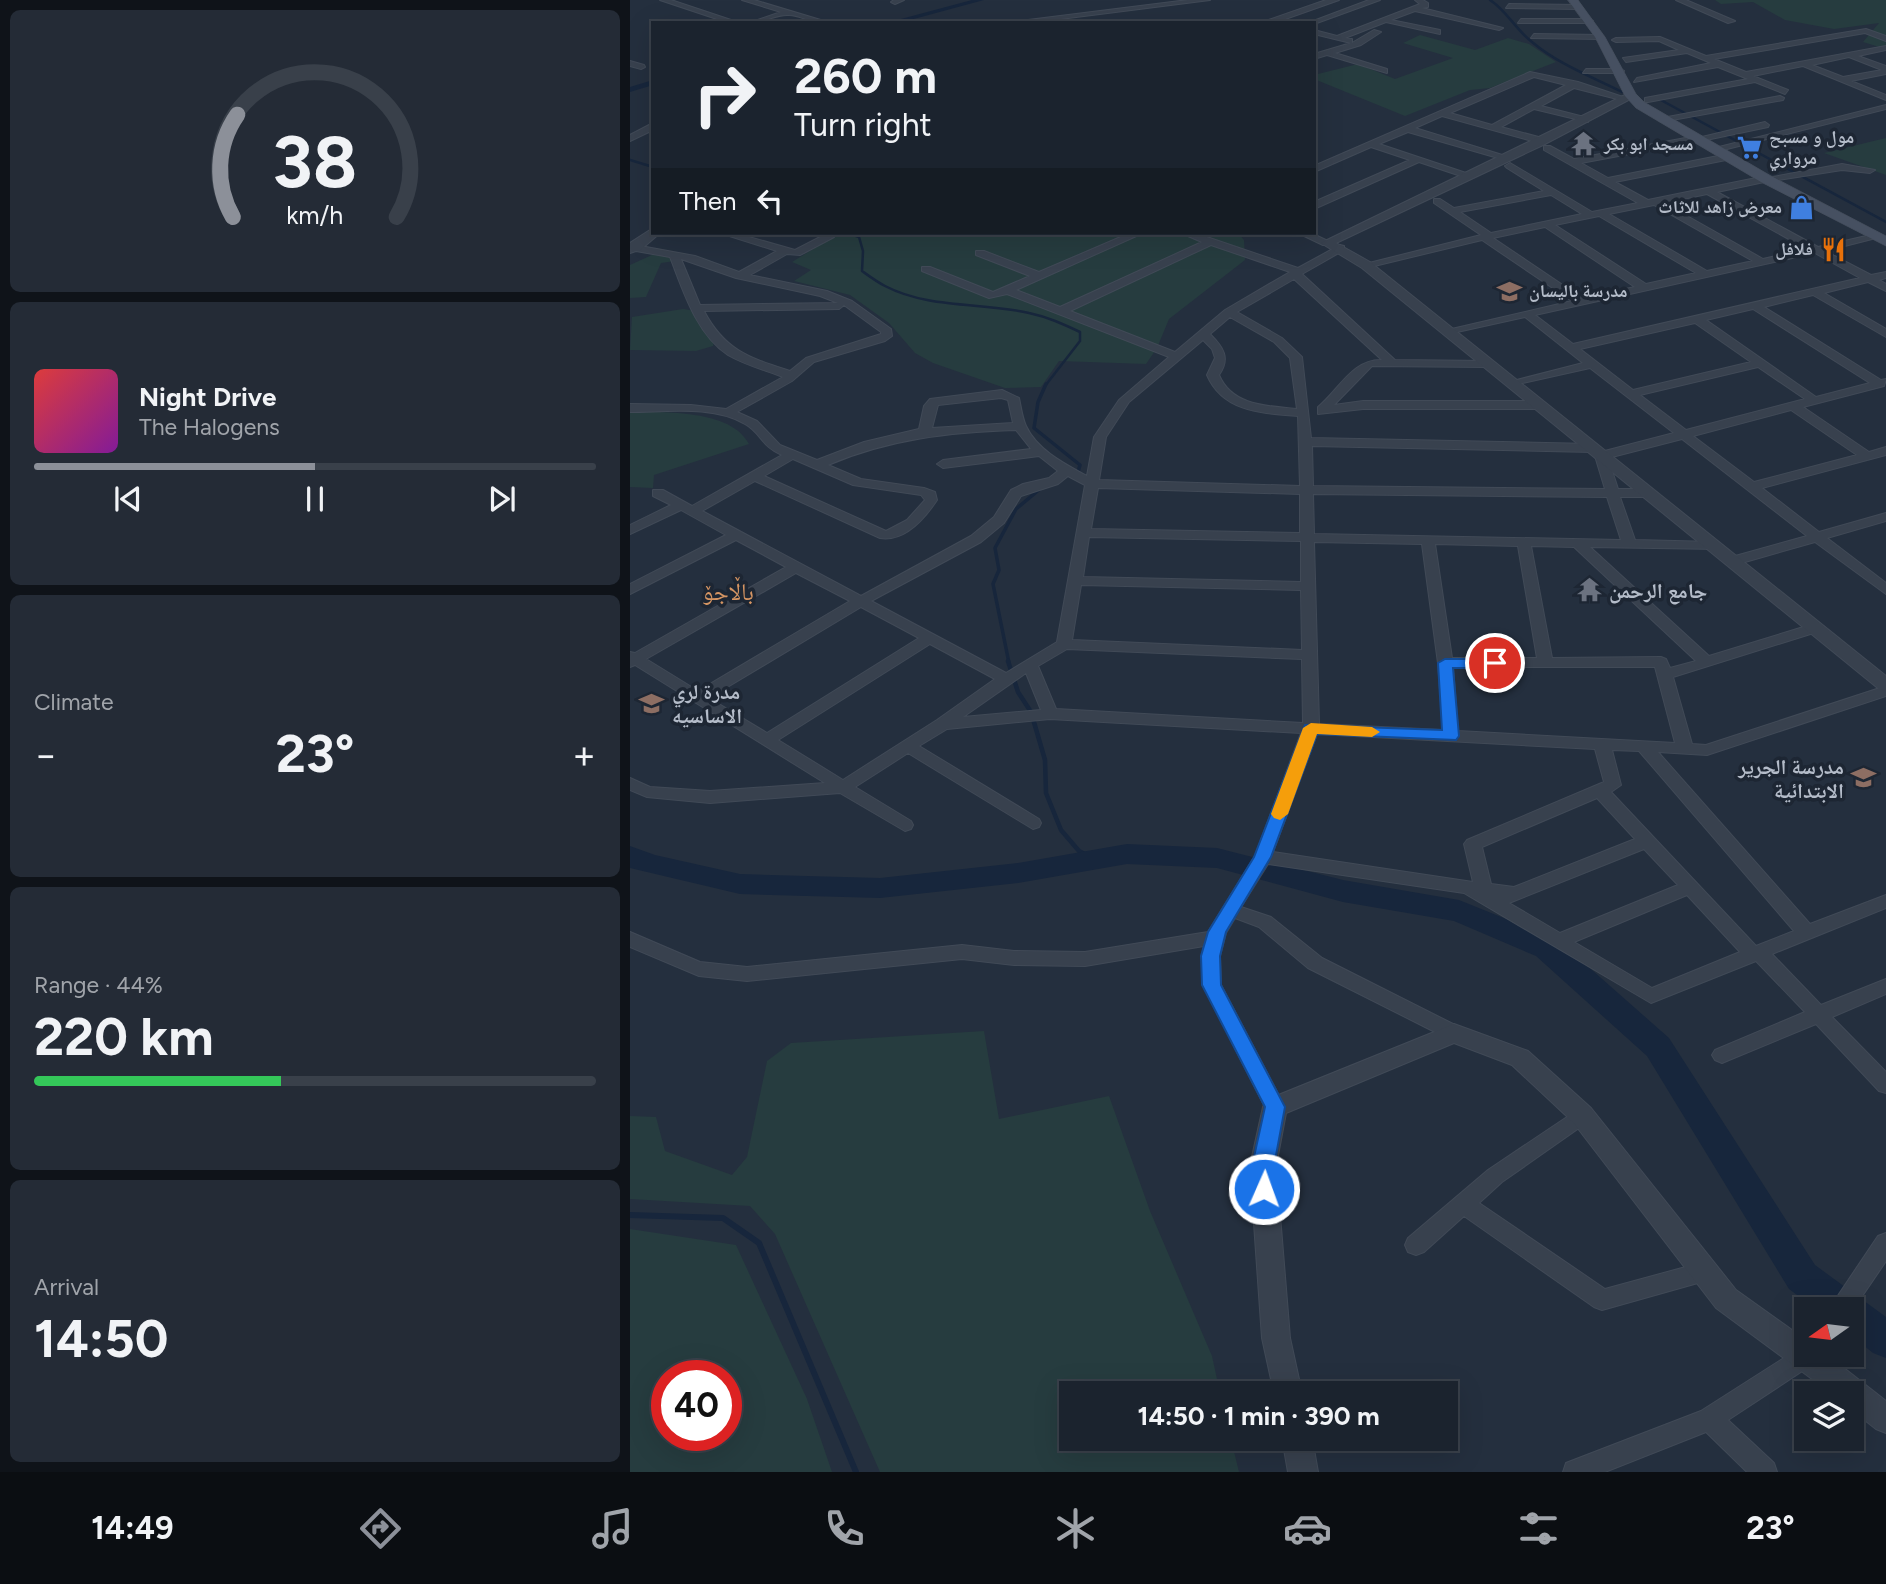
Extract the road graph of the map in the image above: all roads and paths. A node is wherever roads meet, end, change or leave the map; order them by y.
1 (664, 0) edge
2 (746, 0) edge
3 (1206, 0) edge
4 (1335, 0) edge
5 (1376, 0) edge
6 (1419, 0) edge
7 (1680, 0) edge
8 (1578, 2) edge
9 (1509, 6) dead end
10 (1415, 9) junction
11 (790, 12) junction
12 (1392, 19) junction
13 (731, 21) edge
14 (759, 21) edge
15 (820, 21) dead end
16 (1025, 21) edge
17 (1276, 21) edge
18 (1316, 21) edge
19 (1521, 21) dead end
20 (1589, 21) junction
21 (1731, 21) dead end
22 (1499, 28) dead end
23 (1316, 32) edge
24 (1437, 32) dead end
25 (1534, 36) dead end
26 (1338, 38) junction
27 (1606, 39) junction
28 (1886, 39) edge
29 (1812, 40) junction
30 (1358, 43) junction
31 (1825, 45) dead end
32 (1886, 48) edge
33 (1838, 50) dead end
34 (1688, 51) junction
35 (1320, 55) edge
36 (1850, 55) junction
37 (1706, 58) junction
38 (630, 63) edge
39 (1720, 64) junction
40 (1803, 64) junction
41 (1623, 65) junction
42 (641, 67) dead end
43 (1384, 71) dead end
44 (1586, 71) dead end
45 (1886, 71) edge
46 (1745, 75) junction
47 (1637, 80) junction
48 (1756, 80) junction
49 (1841, 80) junction
50 (1575, 85) junction
51 (1886, 86) edge
52 (1866, 90) junction
53 (1886, 98) edge
54 (1635, 99) junction
55 (1533, 106) junction
56 (1886, 107) edge
57 (1443, 114) junction
58 (1671, 118) junction
59 (1582, 124) junction
60 (1765, 125) dead end
61 (651, 127) edge
62 (1492, 128) junction
63 (1408, 129) junction
64 (1710, 136) junction
65 (630, 138) edge
66 (1373, 145) junction
67 (1539, 148) junction
68 (1732, 148) junction
69 (1419, 159) junction
70 (1509, 162) junction
71 (1573, 162) junction
72 (1316, 168) edge
73 (1870, 170) dead end
74 (1470, 176) junction
75 (1777, 177) junction
76 (1607, 181) junction
77 (1457, 187) junction
78 (1708, 191) junction
79 (1552, 192) junction
80 (1437, 201) junction
81 (1652, 203) junction
82 (1316, 205) edge
83 (1451, 211) junction
84 (1595, 214) junction
85 (1547, 224) junction
86 (651, 235) edge
87 (732, 235) edge
88 (831, 235) edge
89 (1133, 235) edge
90 (1192, 235) edge
91 (1308, 235) edge
92 (1487, 237) junction
93 (1882, 237) edge
94 (1211, 241) junction
95 (1334, 245) junction
96 (632, 248) edge
97 (786, 250) junction
98 (1816, 250) junction
99 (980, 253) dead end
100 (674, 255) junction
101 (1762, 262) junction
102 (1366, 265) junction
103 (926, 269) dead end
104 (1297, 273) junction
105 (1705, 274) junction
106 (1886, 275) edge
107 (740, 276) junction
108 (1040, 276) junction
109 (1870, 279) junction
110 (1644, 288) junction
111 (1886, 288) edge
112 (1007, 290) junction
113 (1815, 292) junction
114 (1581, 302) junction
115 (839, 306) dead end
116 (1755, 306) junction
117 (697, 308) junction
118 (1061, 311) junction
119 (1229, 312) junction
120 (1527, 314) junction
121 (1697, 319) junction
122 (1448, 331) junction
123 (1203, 334) junction
124 (1886, 334) edge
125 (1572, 348) junction
126 (1175, 356) junction
127 (1390, 361) junction
128 (1760, 363) junction
129 (1488, 364) junction
130 (1592, 364) junction
131 (792, 376) junction
132 (1883, 383) edge
133 (1513, 384) junction
134 (1632, 394) junction
135 (1815, 401) junction
136 (1539, 405) junction
137 (1793, 406) junction
138 (630, 408) edge
139 (1322, 410) junction
140 (727, 413) junction
141 (1303, 413) junction
142 (1020, 426) junction
143 (925, 431) junction
144 (1684, 434) junction
145 (1305, 435) junction
146 (1886, 451) edge
147 (1039, 452) junction
148 (1597, 452) junction
149 (793, 454) junction
150 (1867, 456) junction
151 (943, 464) dead end
152 (817, 465) junction
153 (1067, 470) junction
154 (754, 476) junction
155 (1087, 481) junction
156 (1752, 487) junction
157 (1306, 490) junction
158 (658, 493) dead end
159 (1649, 493) junction
160 (1615, 494) junction
161 (686, 508) junction
162 (1886, 517) edge
163 (630, 530) edge
164 (1084, 533) junction
165 (737, 534) junction
166 (1816, 537) junction
167 (1307, 538) junction
168 (1428, 540) junction
169 (1524, 542) junction
170 (1577, 543) junction
171 (1629, 544) junction
172 (1714, 546) junction
173 (1732, 561) junction
174 (796, 567) junction
175 (1075, 581) junction
176 (1308, 586) junction
177 (630, 590) edge
178 (1886, 590) edge
179 (861, 601) junction
180 (1815, 628) junction
181 (929, 638) junction
182 (1064, 644) junction
183 (1309, 655) junction
184 (632, 659) edge
185 (1706, 662) junction
186 (1445, 663) junction
187 (1545, 663) junction
188 (1030, 665) junction
189 (1665, 675) junction
190 (1006, 679) junction
191 (1886, 685) edge
192 (1886, 691) edge
193 (697, 698) junction
194 (1050, 714) junction
195 (943, 724) junction
196 (1311, 728) junction
197 (1451, 736) junction
198 (765, 741) junction
199 (1602, 744) junction
200 (908, 746) junction
201 (1643, 746) junction
202 (1685, 749) junction
203 (630, 783) edge
204 (843, 787) junction
205 (1600, 791) junction
206 (1033, 823) dead end
207 (905, 825) dead end
208 (1647, 841) junction
209 (1263, 857) junction
210 (1690, 887) junction
211 (1482, 894) junction
212 (1886, 901) edge
213 (1236, 902) junction
214 (1807, 933) junction
215 (1215, 938) junction
216 (630, 939) edge
217 (1558, 941) junction
218 (1756, 953) junction
219 (1886, 986) edge
220 (1818, 1015) junction
221 (1454, 1033) junction
222 (1723, 1055) dead end
223 (1886, 1085) edge
224 (1275, 1107) junction
225 (1582, 1115) junction
226 (1463, 1204) junction
227 (1886, 1243) edge
228 (1416, 1245) dead end
229 (1704, 1272) junction
230 (1848, 1297) edge
231 (1794, 1346) edge
232 (1794, 1363) edge
233 (1822, 1367) edge
234 (1285, 1381) edge
235 (1709, 1419) junction
236 (1886, 1419) edge
237 (1299, 1451) edge
238 (1303, 1472) edge
239 (1575, 1472) edge
240 (1765, 1472) edge

1 - 13 street
2 - 11 street
3 - 16 street
4 - 17 street
5 - 18 street
6 - 10 street
7 - 21 street
8 - 9 street
8 - 20 main road
8 - 27 main road
10 - 12 street
10 - 22 street
11 - 14 street
11 - 15 street
12 - 24 street
12 - 26 street
12 - 30 street
19 - 20 street
20 - 27 main road
23 - 26 street
25 - 27 street
26 - 30 street
27 - 34 street
27 - 41 main road
28 - 29 street
29 - 31 street
29 - 37 street
30 - 35 street
32 - 36 street
33 - 36 street
34 - 37 street
34 - 41 street
35 - 43 street
36 - 40 street
36 - 45 street
37 - 39 street
38 - 42 street
39 - 46 street
39 - 47 street
40 - 46 street
40 - 49 street
41 - 44 street
41 - 47 main road
41 - 54 main road
45 - 49 street
46 - 48 street
47 - 54 main road
48 - 54 street
48 - 58 street
49 - 52 street
50 - 54 street
50 - 55 street
50 - 57 street
51 - 52 street
52 - 53 street
54 - 58 main road
54 - 59 street
55 - 59 street
55 - 62 street
56 - 68 street
57 - 62 street
57 - 63 street
58 - 64 main road
59 - 67 street
60 - 64 street
61 - 65 street
62 - 67 street
63 - 66 street
63 - 70 street
64 - 68 main road
64 - 71 street
66 - 69 street
66 - 72 street
67 - 70 street
67 - 71 street
68 - 75 main road
68 - 76 street
69 - 74 street
69 - 82 street
70 - 74 street
70 - 77 street
70 - 79 street
71 - 76 street
73 - 75 street
74 - 77 street
75 - 78 street
75 - 93 main road
76 - 81 street
77 - 80 street
77 - 95 street
78 - 81 street
78 - 98 street
79 - 83 street
79 - 84 street
80 - 83 street
80 - 95 street
81 - 84 street
81 - 101 street
83 - 92 street
84 - 85 street
84 - 105 street
85 - 92 street
85 - 110 street
86 - 96 street
87 - 97 street
88 - 97 street
89 - 108 street
90 - 94 street
91 - 95 street
92 - 102 street
92 - 114 street
93 - 98 street
94 - 104 street
94 - 118 street
95 - 102 street
95 - 104 street
96 - 100 street
97 - 107 street
98 - 101 street
98 - 109 street
99 - 108 street
100 - 107 street
100 - 117 street
101 - 105 street
102 - 122 street
103 - 112 street
104 - 119 street
104 - 127 street
105 - 110 street
106 - 109 street
107 - 131 street
108 - 112 street
109 - 111 street
109 - 113 street
110 - 114 street
112 - 118 street
113 - 116 street
113 - 124 street
114 - 120 street
115 - 117 street
116 - 121 street
116 - 132 street
117 - 131 street
118 - 126 street
119 - 123 street
119 - 141 street
120 - 122 street
120 - 125 street
121 - 125 street
121 - 128 street
122 - 129 street
123 - 126 street
123 - 141 street
125 - 130 street
126 - 155 street
127 - 129 street
127 - 139 street
128 - 134 street
128 - 135 street
129 - 133 street
130 - 133 street
130 - 134 street
131 - 140 street
132 - 135 street
133 - 136 street
134 - 144 street
135 - 137 street
136 - 139 street
136 - 148 street
137 - 144 street
137 - 150 street
138 - 140 street
139 - 145 street
140 - 149 street
141 - 145 street
142 - 143 street
142 - 143 street
142 - 147 street
143 - 152 street
144 - 148 street
144 - 156 street
145 - 148 street
145 - 157 street
146 - 150 street
147 - 151 street
147 - 153 street
148 - 159 street
148 - 160 street
149 - 152 street
149 - 154 street
150 - 156 street
152 - 154 street
153 - 155 street
153 - 179 street
154 - 161 street
155 - 157 street
155 - 164 street
156 - 166 street
157 - 160 street
157 - 167 street
158 - 161 street
159 - 160 street
159 - 172 street
160 - 171 street
161 - 163 street
161 - 165 street
162 - 166 street
164 - 167 street
164 - 175 street
165 - 174 street
165 - 177 street
166 - 173 street
166 - 178 street
167 - 168 street
167 - 176 street
168 - 169 street
168 - 186 street
169 - 170 street
169 - 187 street
170 - 171 street
170 - 185 street
171 - 172 street
172 - 173 street
173 - 180 street
174 - 179 street
174 - 184 street
175 - 176 street
175 - 182 street
176 - 183 street
179 - 181 street
179 - 193 street
180 - 185 street
180 - 191 street
181 - 190 street
181 - 198 street
182 - 183 street
182 - 188 street
183 - 196 street
184 - 193 street
185 - 189 street
186 - 187 street
186 - 197 street
187 - 189 street
188 - 190 street
188 - 194 street
189 - 202 street
190 - 195 street
192 - 202 street
193 - 198 street
194 - 195 street
194 - 196 street
195 - 200 street
196 - 197 street
196 - 209 street
197 - 199 street
198 - 204 street
199 - 201 street
199 - 205 street
200 - 204 street
200 - 206 street
201 - 202 street
201 - 214 street
203 - 204 street
204 - 207 street
205 - 208 street
205 - 211 street
208 - 210 street
208 - 211 street
209 - 211 street
209 - 213 street
210 - 217 street
210 - 218 street
211 - 217 street
212 - 214 street
213 - 215 street
213 - 221 street
214 - 218 street
215 - 216 street
215 - 224 street
217 - 218 street
218 - 220 street
219 - 220 street
220 - 222 street
220 - 223 street
221 - 224 street
221 - 225 street
224 - 234 street
225 - 226 street
225 - 229 street
226 - 228 street
226 - 229 street
227 - 230 street
229 - 231 street
232 - 235 street
233 - 236 street
235 - 239 street
235 - 240 street
237 - 238 street

